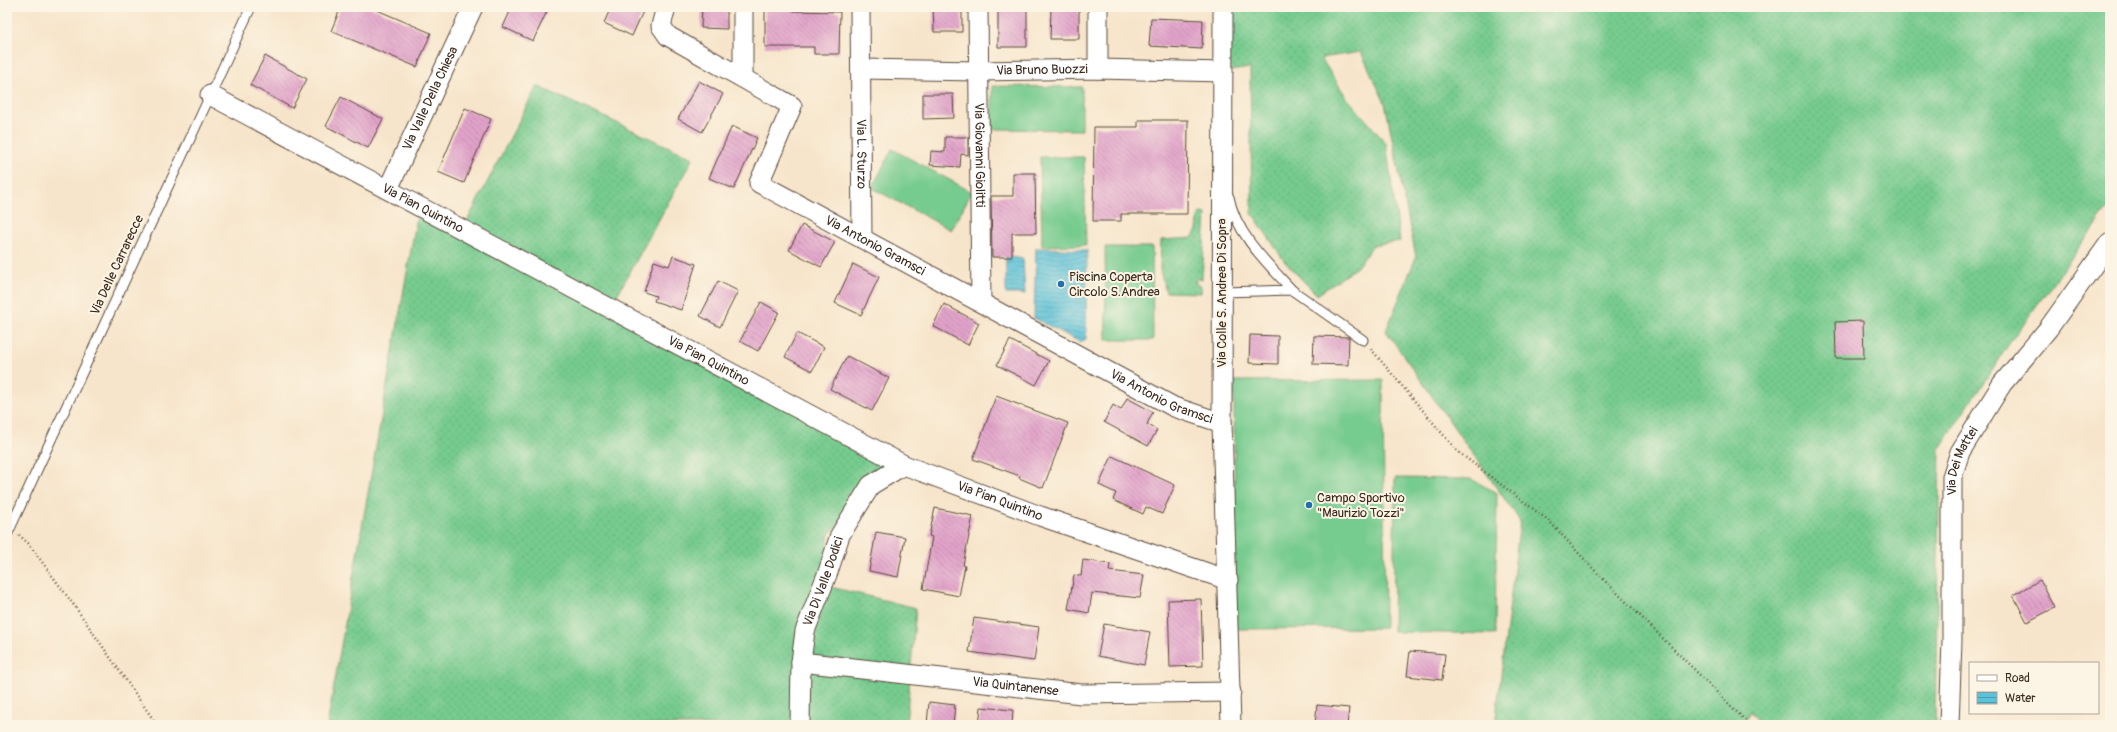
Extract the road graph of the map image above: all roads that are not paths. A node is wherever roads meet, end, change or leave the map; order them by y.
1 (251, 7) edge
2 (473, 7) edge
3 (666, 7) edge
4 (743, 7) edge
5 (860, 7) edge
6 (978, 7) edge
7 (1098, 7) edge
8 (1223, 7) edge
9 (1098, 69) junction
10 (861, 70) junction
11 (978, 72) junction
12 (1223, 72) junction
13 (743, 77) junction
14 (210, 95) junction
15 (1222, 166) junction
16 (388, 189) junction
17 (862, 238) junction
18 (2110, 242) edge
19 (1292, 290) junction
20 (1222, 292) junction
21 (981, 302) junction
22 (1363, 340) road end
23 (1222, 423) junction
24 (904, 465) junction
25 (9, 531) edge
26 (1228, 580) junction
27 (801, 662) junction
28 (1231, 692) junction
29 (800, 725) edge
30 (1231, 725) edge
31 (1949, 725) edge

1 - 14 lane, Via Delle Carrarecce
2 - 16 street, Via Valle Della Chiesa
3 - 13 street, Via Antonio Gramsci
4 - 13 street
5 - 10 street, Via L. Sturzo
6 - 11 street, Via Giovanni Giolitti
7 - 9 street
8 - 12 street, Via Colle S. Andrea Di Sopra
9 - 11 street, Via Bruno Buozzi
9 - 12 street, Via Bruno Buozzi
10 - 11 street, Via Bruno Buozzi
10 - 17 street, Via L. Sturzo
11 - 21 street, Via Giovanni Giolitti
12 - 15 street, Via Colle S. Andrea Di Sopra
13 - 17 street, Via Antonio Gramsci
14 - 16 street, Via Pian Quintino
14 - 25 lane, Via Delle Carrarecce
15 - 19 lane
15 - 20 street, Via Colle S. Andrea Di Sopra
16 - 24 street, Via Pian Quintino
17 - 21 street, Via Antonio Gramsci
18 - 31 street, Via Dei Mattei
19 - 20 lane
19 - 22 lane
20 - 23 street, Via Colle S. Andrea Di Sopra
21 - 23 street, Via Antonio Gramsci
23 - 26 street, Via Colle S. Andrea Di Sopra
24 - 26 street, Via Pian Quintino
24 - 27 street, Via Di Valle Dodici
26 - 28 street, Via Colle S. Andrea Di Sopra
27 - 28 street, Via Quintanense
27 - 29 street, Via Di Valle Dodici
28 - 30 street, Via Colle S. Andrea Di Sopra

